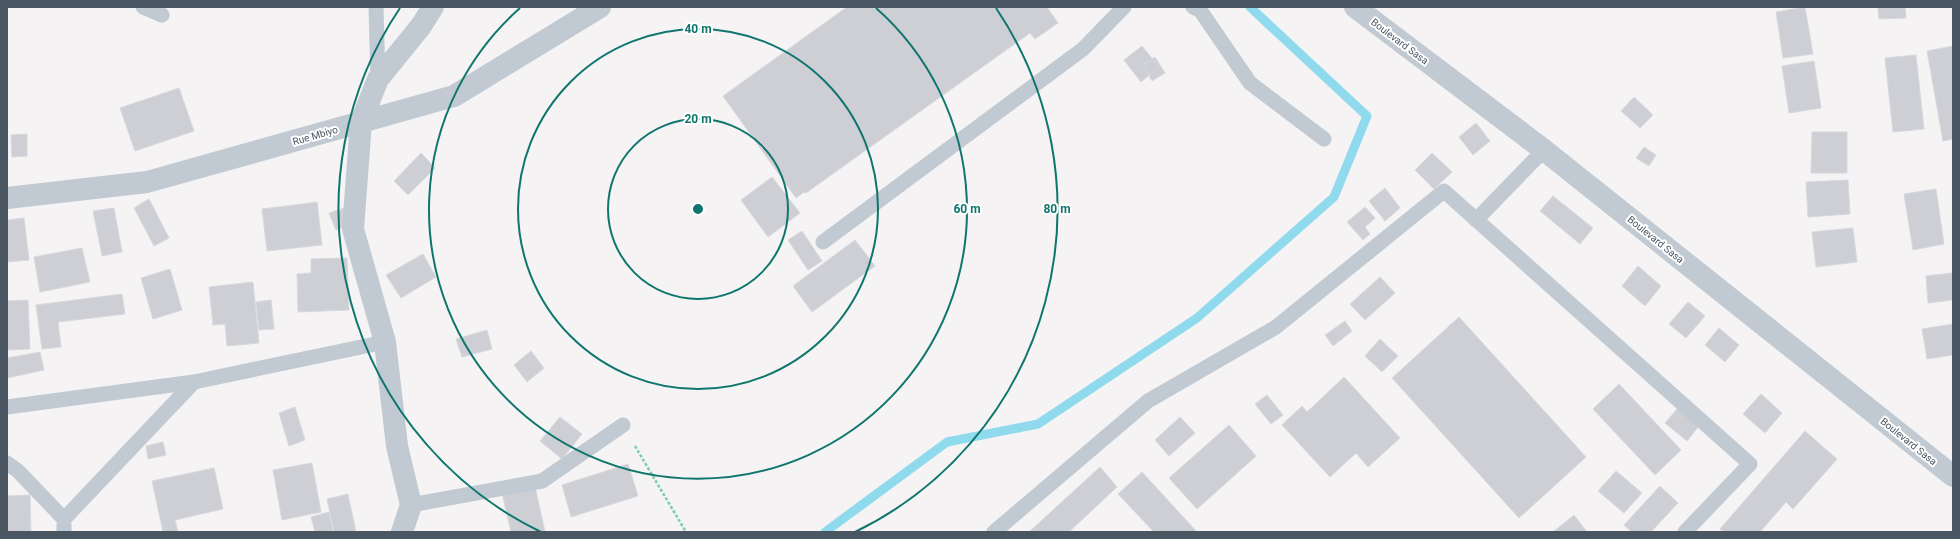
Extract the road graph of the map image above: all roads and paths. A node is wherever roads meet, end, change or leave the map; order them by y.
1 (143, 7) edge
2 (376, 7) edge
3 (433, 7) edge
4 (600, 7) edge
5 (1124, 7) edge
6 (1193, 7) edge
7 (1355, 7) edge
8 (162, 15) dead end
9 (378, 79) junction
10 (361, 122) junction
11 (1324, 138) dead end
12 (1544, 150) junction
13 (7, 198) edge
14 (1476, 220) junction
15 (823, 242) dead end
16 (385, 342) junction
17 (194, 382) junction
18 (7, 407) edge
19 (623, 424) joint
20 (7, 463) edge
21 (1953, 476) edge
22 (411, 505) junction
23 (64, 526) edge
24 (402, 532) edge
25 (686, 532) edge
26 (994, 532) edge
27 (1686, 532) edge

1 - 8 lane
2 - 9 lane
3 - 9 street
4 - 10 street, Rue Mbiyo
5 - 15 lane
6 - 11 lane
7 - 12 street, Boulevard Sasa
9 - 10 street
10 - 13 street, Rue Mbiyo
10 - 16 street
12 - 14 lane
12 - 21 street, Boulevard Sasa
14 - 26 lane
14 - 27 lane
16 - 17 lane
16 - 22 street
17 - 18 lane
17 - 23 lane
19 - 22 lane
19 - 25 path
20 - 23 lane
22 - 24 street

